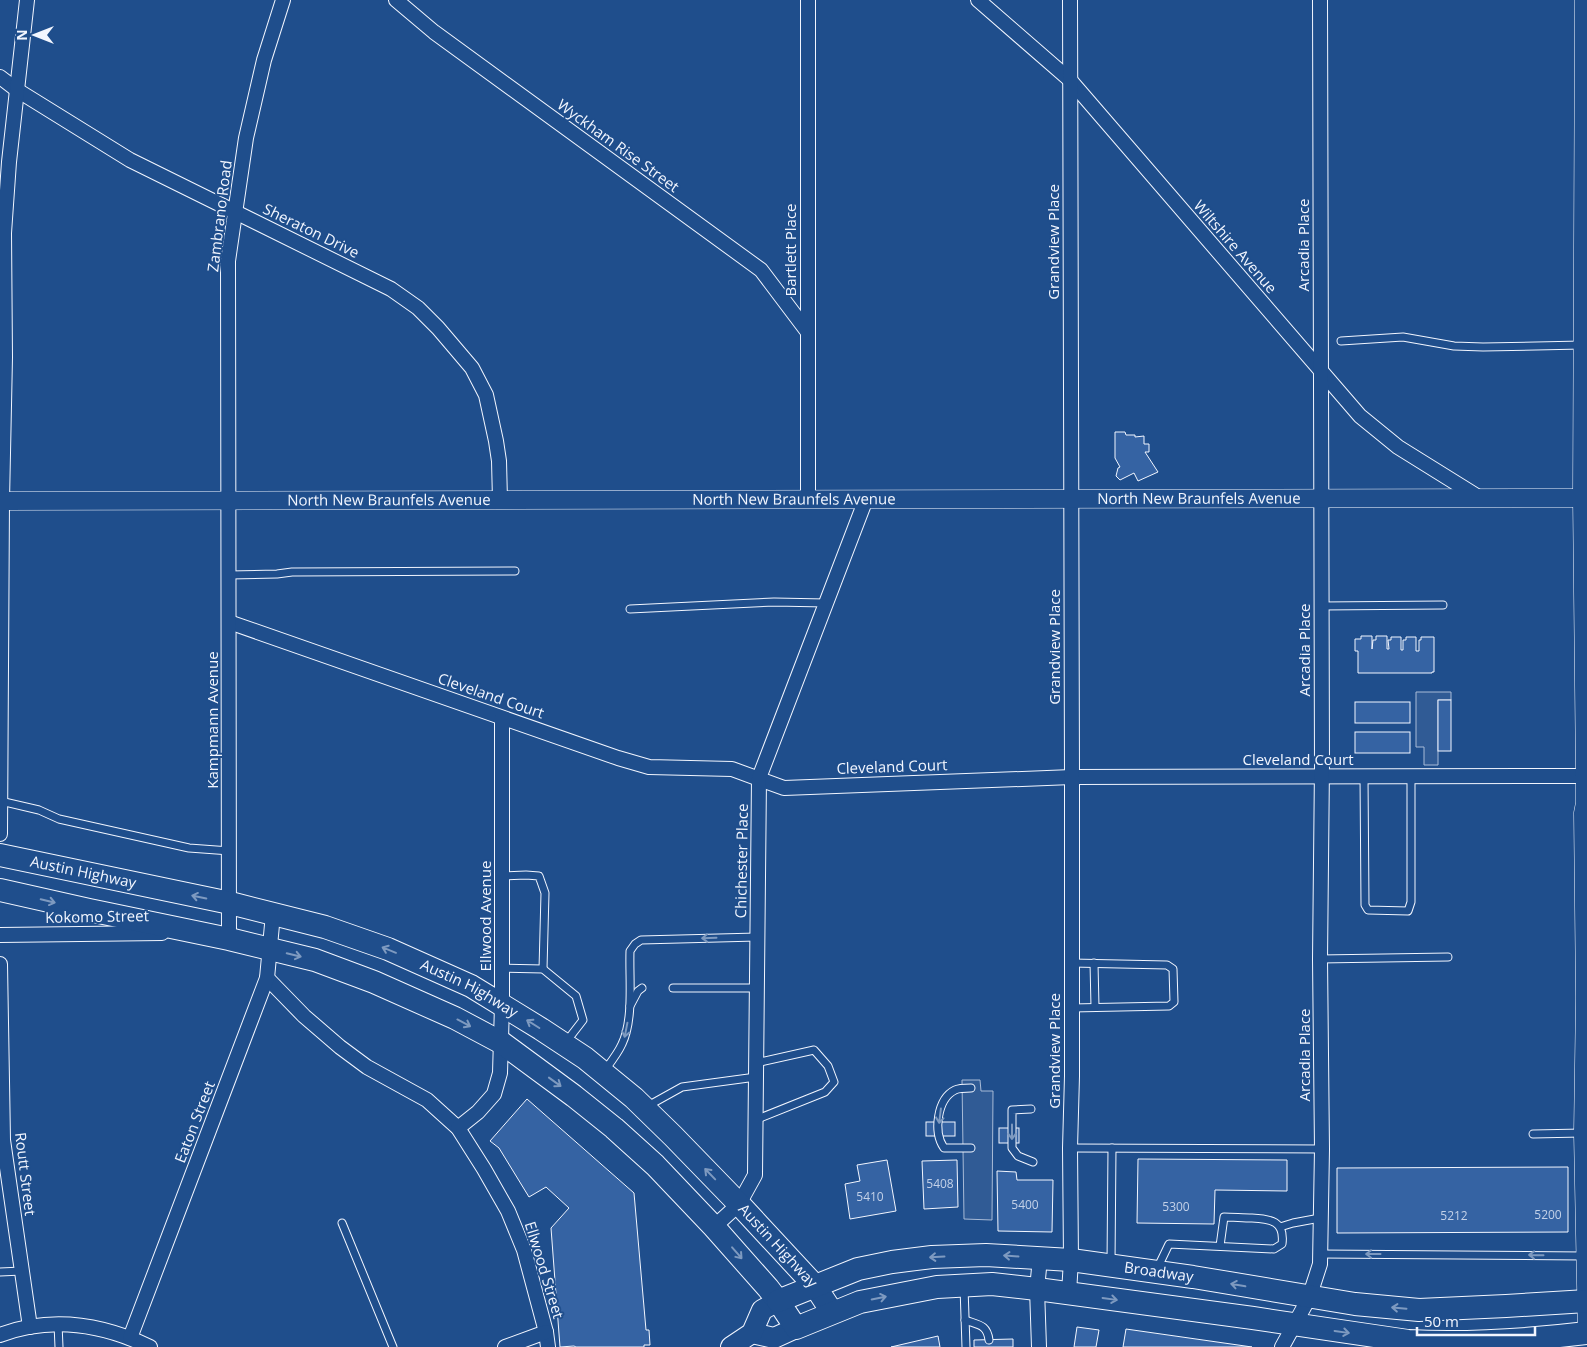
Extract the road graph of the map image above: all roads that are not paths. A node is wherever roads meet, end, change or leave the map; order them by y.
1 (27, 0) edge
2 (283, 0) edge
3 (396, 0) edge
4 (808, 0) edge
5 (978, 0) edge
6 (1070, 0) edge
7 (1320, 0) edge
8 (1584, 0) edge
9 (1585, 25) edge
10 (0, 77) edge
11 (1070, 80) junction
12 (17, 90) junction
13 (236, 213) junction
14 (807, 331) junction
15 (1341, 341) dead end
16 (1583, 346) junction
17 (1320, 370) junction
18 (1320, 498) junction
19 (1480, 498) junction
20 (1585, 498) edge
21 (866, 499) junction
22 (1071, 499) junction
23 (500, 500) junction
24 (808, 500) junction
25 (1, 501) edge
26 (228, 501) junction
27 (515, 571) dead end
28 (229, 575) junction
29 (826, 603) junction
30 (1443, 605) dead end
31 (1320, 606) junction
32 (630, 609) dead end
33 (229, 622) junction
34 (502, 718) junction
35 (1322, 776) junction
36 (1364, 776) junction
37 (1411, 776) junction
38 (1585, 776) junction
39 (1072, 777) junction
40 (759, 778) junction
41 (0, 801) edge
42 (1586, 804) edge
43 (0, 834) edge
44 (230, 851) junction
45 (0, 855) edge
46 (502, 876) junction
47 (0, 890) edge
48 (230, 903) junction
49 (273, 914) junction
50 (195, 932) junction
51 (0, 935) edge
52 (757, 936) junction
53 (230, 939) junction
54 (270, 949) junction
55 (1448, 958) dead end
56 (1320, 959) junction
57 (1072, 963) junction
58 (1094, 963) junction
59 (0, 964) edge
60 (502, 968) junction
61 (543, 969) junction
62 (267, 978) junction
63 (642, 988) dead end
64 (673, 988) dead end
65 (757, 988) junction
66 (502, 1004) junction
67 (629, 1008) junction
68 (1072, 1008) junction
69 (1095, 1008) junction
70 (502, 1043) junction
71 (564, 1044) junction
72 (1585, 1049) edge
73 (756, 1070) junction
74 (603, 1073) junction
75 (971, 1088) dead end
76 (644, 1108) junction
77 (1031, 1109) dead end
78 (755, 1120) junction
79 (458, 1128) junction
80 (1583, 1133) junction
81 (1533, 1134) dead end
82 (971, 1148) dead end
83 (1070, 1148) junction
84 (1112, 1148) junction
85 (1322, 1149) junction
86 (1585, 1159) edge
87 (1032, 1162) dead end
88 (739, 1204) junction
89 (1320, 1218) junction
90 (342, 1223) dead end
91 (1280, 1226) junction
92 (714, 1227) junction
93 (1220, 1246) junction
94 (1320, 1254) junction
95 (1585, 1256) junction
96 (1040, 1258) junction
97 (1071, 1260) junction
98 (1110, 1266) junction
99 (22, 1271) junction
100 (0, 1272) edge
101 (1156, 1272) junction
102 (815, 1286) junction
103 (964, 1286) junction
104 (1038, 1289) junction
105 (1069, 1293) junction
106 (1309, 1298) junction
107 (778, 1301) junction
108 (1586, 1301) edge
109 (832, 1312) junction
110 (965, 1320) junction
111 (58, 1324) junction
112 (1294, 1325) junction
113 (30, 1327) junction
114 (796, 1328) junction
115 (546, 1332) junction
116 (752, 1333) junction
117 (1586, 1334) edge
118 (0, 1335) edge
119 (130, 1338) junction
120 (989, 1340) dead end
121 (777, 1342) edge
122 (1438, 1344) edge
123 (59, 1347) edge
124 (150, 1347) edge
125 (393, 1347) edge
126 (505, 1347) edge
127 (548, 1347) edge
128 (731, 1347) edge
129 (966, 1347) edge
130 (1039, 1347) edge
131 (1282, 1347) edge

1 - 12 street
2 - 13 street, Zambrano Road
3 - 14 street, Wyckham Rise Street
4 - 14 street, Bartlett Place
5 - 11 street, Wiltshire Avenue
6 - 11 street, Grandview Place
7 - 17 street, Arcadia Place
8 - 9 street
9 - 16 street
10 - 12 street, Sheraton Drive
11 - 17 street, Wiltshire Avenue
11 - 22 street, Grandview Place
12 - 13 street, Sheraton Drive
12 - 25 street
13 - 23 street, Sheraton Drive
13 - 26 street, Zambrano Road
14 - 24 street, Bartlett Place
15 - 16 lane
16 - 20 street
17 - 18 street, Arcadia Place
17 - 19 street, Wiltshire Avenue
18 - 19 street, North New Braunfels Avenue
18 - 22 street, North New Braunfels Avenue
18 - 31 street, Arcadia Place
19 - 20 street, North New Braunfels Avenue
20 - 38 street
21 - 22 street, North New Braunfels Avenue
21 - 24 street, North New Braunfels Avenue
21 - 29 street, Chichester Place
22 - 39 street, Grandview Place
23 - 24 street, North New Braunfels Avenue
23 - 26 street, North New Braunfels Avenue
25 - 26 street, North New Braunfels Avenue
25 - 41 street
26 - 28 street, Kampmann Avenue
27 - 28 lane
28 - 33 street, Kampmann Avenue
29 - 32 lane
29 - 40 street, Chichester Place
30 - 31 lane
31 - 35 street, Arcadia Place
33 - 34 street, Cleveland Court
33 - 44 street, Kampmann Avenue
34 - 40 street, Cleveland Court
34 - 46 street, Ellwood Avenue
35 - 36 street, Cleveland Court
35 - 39 street, Cleveland Court
35 - 56 street, Arcadia Place
36 - 37 street, Cleveland Court
36 - 37 lane
37 - 38 street, Cleveland Court
38 - 42 street
39 - 40 street, Cleveland Court
39 - 57 street, Grandview Place
40 - 52 street, Chichester Place
41 - 43 street
41 - 44 lane
42 - 72 street
44 - 48 street, Kampmann Avenue
48 -> 45 main road, Austin Highway
46 - 60 street, Ellwood Avenue
46 - 61 lane
47 -> 50 main road, Austin Highway
48 - 49 main road, Austin Highway
48 - 53 street, Kampmann Avenue
49 - 54 street, Eaton Street
66 -> 49 main road, Austin Highway
50 - 51 street, Kokomo Street
50 - 53 main road, Austin Highway
52 - 65 street, Chichester Place
52 -> 67 lane
53 - 54 main road, Austin Highway
54 - 62 street, Eaton Street
54 -> 70 main road, Austin Highway
55 - 56 lane
56 - 85 street, Arcadia Place
57 - 58 lane
57 - 68 street, Grandview Place
58 - 69 lane
58 - 69 lane
59 - 99 street, Routt Street
60 - 61 lane
60 - 66 street, Ellwood Avenue
61 - 71 lane
62 - 79 street
62 - 119 street, Eaton Street
63 - 67 lane
64 - 65 lane
65 - 73 street, Chichester Place
66 - 70 street, Ellwood Avenue
71 -> 66 main road, Austin Highway
67 -> 74 lane
68 - 69 lane
68 - 83 street, Grandview Place
70 - 79 street, Ellwood Avenue
70 -> 92 main road, Austin Highway
71 - 74 main road, Austin Highway
72 - 80 street
73 - 76 lane
73 - 78 street, Chichester Place
73 - 78 lane
74 - 76 main road, Austin Highway
75 -> 82 lane
88 -> 76 main road, Austin Highway
77 -> 87 lane
78 - 88 street, Chichester Place
79 - 115 street, Ellwood Street
80 - 81 lane
80 - 86 street
83 - 84 lane
83 - 97 street, Grandview Place
84 - 85 lane
84 - 98 lane
85 - 89 street, Arcadia Place
86 - 95 street
88 - 92 street, Chichester Place
88 - 102 main road, Austin Highway
89 - 91 lane
89 - 94 street, Arcadia Place
90 - 125 lane
91 - 93 lane
91 - 93 lane
92 -> 107 main road, Austin Highway
93 - 101 lane
95 -> 94 lane
94 - 106 street, Arcadia Place
95 - 108 street
96 - 97 main road, Broadway
96 -> 102 main road, Broadway
96 - 104 street
97 - 98 main road, Broadway
97 - 105 street, Grandview Place
98 - 101 main road, Broadway
99 - 100 lane
99 - 113 street, Routt Street
106 -> 101 main road, Broadway
102 - 107 main road, Broadway
102 - 109 main road, Austin Highway
103 - 104 main road
109 -> 103 main road
103 - 110 lane
104 - 105 main road
104 - 130 street
105 -> 112 main road
108 -> 106 main road, Broadway
106 - 112 street, Arcadia Place
107 - 114 main road, Austin Highway
107 - 116 main road, Broadway
108 - 117 street
109 - 114 main road
110 - 120 lane
110 - 129 lane
111 - 113 street
111 - 119 street
111 - 123 lane
112 -> 122 main road
112 - 131 street, Arcadia Place
113 - 118 street
114 - 121 main road
115 - 126 street
115 - 127 street, Ellwood Street
116 - 121 main road
116 - 128 main road
117 - 122 main road
119 - 124 street

